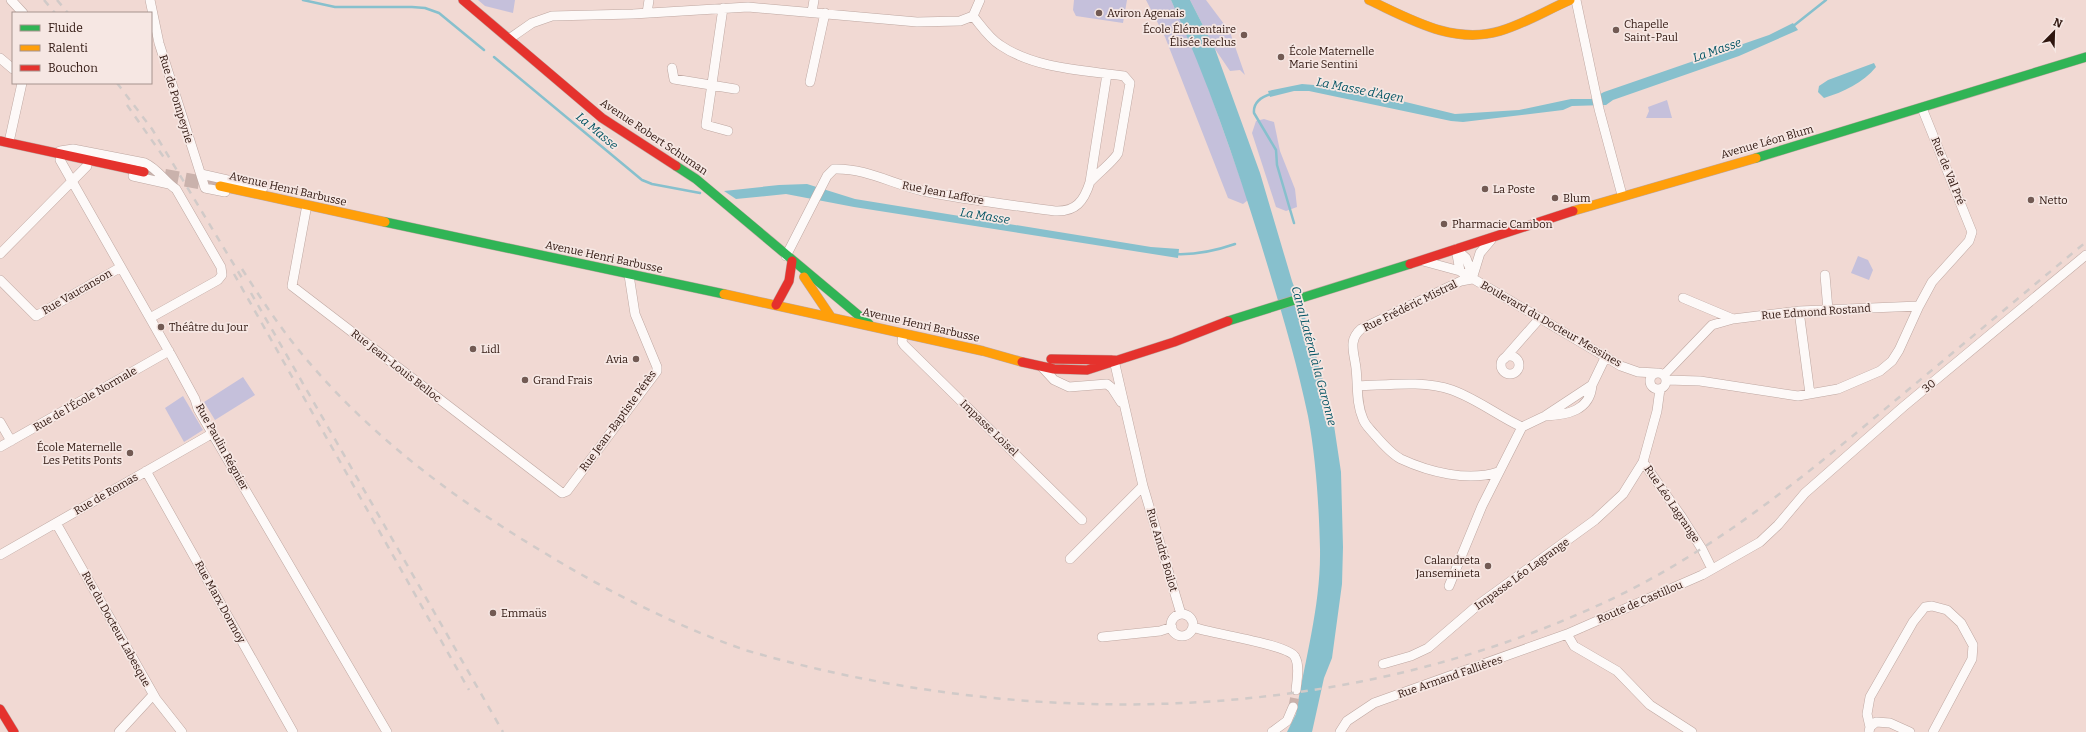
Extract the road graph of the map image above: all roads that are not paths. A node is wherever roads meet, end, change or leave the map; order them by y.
1 (11, 0) edge
2 (150, 0) edge
3 (463, 0) edge
4 (649, 0) edge
5 (814, 0) edge
6 (980, 0) edge
7 (1369, 0) edge
8 (1570, 0) edge
9 (1576, 0) edge
10 (723, 8) junction
11 (22, 12) edge
12 (812, 12) junction
13 (646, 13) junction
14 (825, 13) junction
15 (973, 16) junction
16 (509, 39) junction
17 (2086, 57) edge
18 (0, 58) edge
19 (672, 68) dead end
20 (12, 69) edge
21 (1107, 74) junction
22 (810, 82) dead end
23 (22, 84) edge
24 (712, 85) junction
25 (735, 89) dead end
26 (1922, 108) junction
27 (728, 131) dead end
28 (4, 142) edge
29 (56, 154) junction
30 (1094, 157) junction
31 (1106, 165) junction
32 (88, 166) junction
33 (144, 172) tunnel mouth
34 (201, 174) junction
35 (72, 182) junction
36 (1090, 182) junction
37 (169, 184) junction
38 (220, 186) tunnel mouth
39 (1622, 195) junction
40 (306, 210) junction
41 (359, 217) junction
42 (1494, 236) junction
43 (1972, 236) joint
44 (1456, 249) junction
45 (0, 254) edge
46 (2086, 255) edge
47 (1421, 260) junction
48 (791, 261) junction
49 (121, 267) junction
50 (1460, 272) junction
51 (629, 275) junction
52 (1825, 275) dead end
53 (1472, 278) junction
54 (0, 280) edge
55 (836, 297) junction
56 (1683, 298) dead end
57 (776, 305) junction
58 (1272, 306) joint
59 (1919, 306) junction
60 (1708, 309) junction
61 (1828, 310) junction
62 (1799, 311) junction
63 (150, 318) junction
64 (835, 318) junction
65 (1540, 318) junction
66 (1733, 319) junction
67 (1712, 325) junction
68 (873, 327) junction
69 (903, 334) junction
70 (983, 351) junction
71 (169, 352) junction
72 (1606, 356) junction
73 (1504, 359) dead end
74 (1114, 360) junction
75 (1061, 361) junction
76 (1031, 364) junction
77 (1045, 366) junction
78 (1621, 366) junction
79 (1662, 376) junction
80 (1592, 385) junction
81 (1358, 386) junction
82 (1656, 387) junction
83 (1810, 394) junction
84 (1124, 407) junction
85 (1545, 416) junction
86 (0, 422) edge
87 (1522, 427) junction
88 (213, 434) junction
89 (11, 441) junction
90 (0, 447) edge
91 (1643, 462) junction
92 (146, 471) junction
93 (1498, 472) junction
94 (1143, 486) junction
95 (562, 493) joint
96 (1082, 520) dead end
97 (56, 523) junction
98 (0, 555) edge
99 (1070, 559) dead end
100 (1712, 569) junction
101 (1448, 586) dead end
102 (1181, 614) junction
103 (1172, 627) junction
104 (1193, 627) junction
105 (1567, 634) junction
106 (1102, 637) dead end
107 (1383, 664) dead end
108 (1296, 690) tunnel mouth
109 (153, 695) junction
110 (1293, 708) tunnel mouth
111 (0, 709) edge
112 (1869, 730) edge
113 (14, 732) edge
114 (119, 732) edge
115 (182, 732) edge
116 (293, 732) edge
117 (387, 732) edge
118 (1272, 732) edge
119 (1340, 732) edge
120 (1692, 732) edge
121 (1910, 732) edge
122 (1933, 732) edge

1 - 11 street
2 - 34 street, Rue de Pompeyrie
3 - 16 main road, Avenue Robert Schuman
4 - 13 street
5 - 12 street
6 - 15 street
7 - 8 main road
9 - 39 street
10 - 12 street
10 - 13 street
10 - 24 street
12 - 14 street
13 - 16 street
14 - 15 street
14 - 22 street
15 - 21 street, Rue Jean Laffore
16 - 48 main road, Avenue Robert Schuman
17 - 26 main road, Avenue Léon Blum
18 - 20 street
19 - 24 street
21 - 30 street, Rue Jean Laffore
21 - 31 street, Rue Jean Laffore
23 - 28 street
24 - 25 street
24 - 27 street
26 - 39 main road, Avenue Léon Blum
26 - 43 street, Rue de Val Pré
28 - 29 main road
29 - 32 street
29 - 33 main road
29 - 35 street, Rue Paulin Régnier
29 - 37 street
30 - 31 street
30 - 36 street, Rue Jean Laffore
31 - 36 street, Rue Jean Laffore
32 - 35 street
32 - 37 street
34 - 40 street, Rue de Pompeyrie
34 - 41 street
35 - 45 street
35 - 49 street, Rue Paulin Régnier
36 - 48 street, Rue Jean Laffore
37 - 63 street
38 - 41 main road, Avenue Henri Barbusse
39 - 42 main road, Avenue Léon Blum
40 - 41 street
40 - 95 street, Rue Jean-Louis Belloc
41 - 51 main road, Avenue Henri Barbusse
42 - 44 main road, Avenue Léon Blum
42 - 53 street, Boulevard du Docteur Messines
43 - 59 street, Boulevard du Docteur Messines
44 - 47 main road, Avenue Léon Blum
44 - 50 street
44 - 53 street, Boulevard du Docteur Messines
46 - 100 street, 30
47 - 50 street
47 - 58 main road, Avenue Léon Blum
48 - 55 main road, Avenue Robert Schuman
48 - 57 main road
48 - 64 main road, Avenue Robert Schuman
49 - 54 street, Rue Vaucanson
49 - 63 street, Rue Paulin Régnier
50 - 53 street
51 - 57 main road, Avenue Henri Barbusse
51 - 95 street, Rue Jean-Baptiste Pérès
52 - 61 street
53 - 65 street, Boulevard du Docteur Messines
53 - 81 street, Rue Frédéric Mistral
55 - 64 main road
55 - 68 main road, Avenue Robert Schuman
56 - 60 street
57 - 64 main road, Avenue Henri Barbusse
58 - 74 main road, Avenue Henri Barbusse
59 - 61 street, Rue Edmond Rostand
59 - 83 street, Boulevard du Docteur Messines
60 - 66 street
60 - 67 street
61 - 62 street, Rue Edmond Rostand
62 - 66 street, Rue Edmond Rostand
62 - 83 street
63 - 71 street, Rue Paulin Régnier
64 - 68 main road, Avenue Henri Barbusse
65 - 72 street, Boulevard du Docteur Messines
65 - 73 street
66 - 67 street, Rue Edmond Rostand
67 - 79 street
68 - 69 main road, Avenue Henri Barbusse
69 - 70 main road, Avenue Henri Barbusse
69 - 96 street, Impasse Loisel
70 - 75 main road, Avenue Henri Barbusse
70 - 76 main road, Avenue Henri Barbusse
71 - 88 street, Rue Paulin Régnier
71 - 89 street, Rue de l'École Normale
72 - 78 street, Boulevard du Docteur Messines
72 - 80 street
74 - 75 main road, Avenue Henri Barbusse
74 - 77 main road, Avenue Henri Barbusse
74 - 84 street, Rue André Boilot
75 - 77 main road
76 - 77 main road, Avenue Henri Barbusse
76 - 84 street
78 - 79 street, Boulevard du Docteur Messines
78 - 82 street
79 - 82 street
79 - 82 street, Rue Léo Lagrange
79 - 83 street, Boulevard du Docteur Messines
80 - 85 street
80 - 85 street
81 - 87 street
81 - 93 street, Rue Frédéric Mistral
82 - 91 street, Rue Léo Lagrange
84 - 94 street, Rue André Boilot
85 - 87 street
86 - 89 street
87 - 93 street
88 - 92 street, Rue de Romas
88 - 117 street, Rue Paulin Régnier
89 - 90 street, Rue de l'École Normale
91 - 100 street, Rue Léo Lagrange
91 - 107 street, Impasse Léo Lagrange
92 - 97 street, Rue de Romas
92 - 116 street, Rue Marx Dormoy
93 - 101 street
94 - 99 street
94 - 102 street, Rue André Boilot
97 - 98 street, Rue de Romas
97 - 109 street, Rue du Docteur Labesque
100 - 105 street, Route de Castillou
102 - 103 street
102 - 104 street
103 - 104 street
103 - 106 street
104 - 108 street
105 - 119 street, Rue Armand Fallières
105 - 120 street
109 - 114 street
109 - 115 street, Rue du Docteur Labesque
110 - 118 street
111 - 113 main road
112 - 121 street
112 - 122 street

